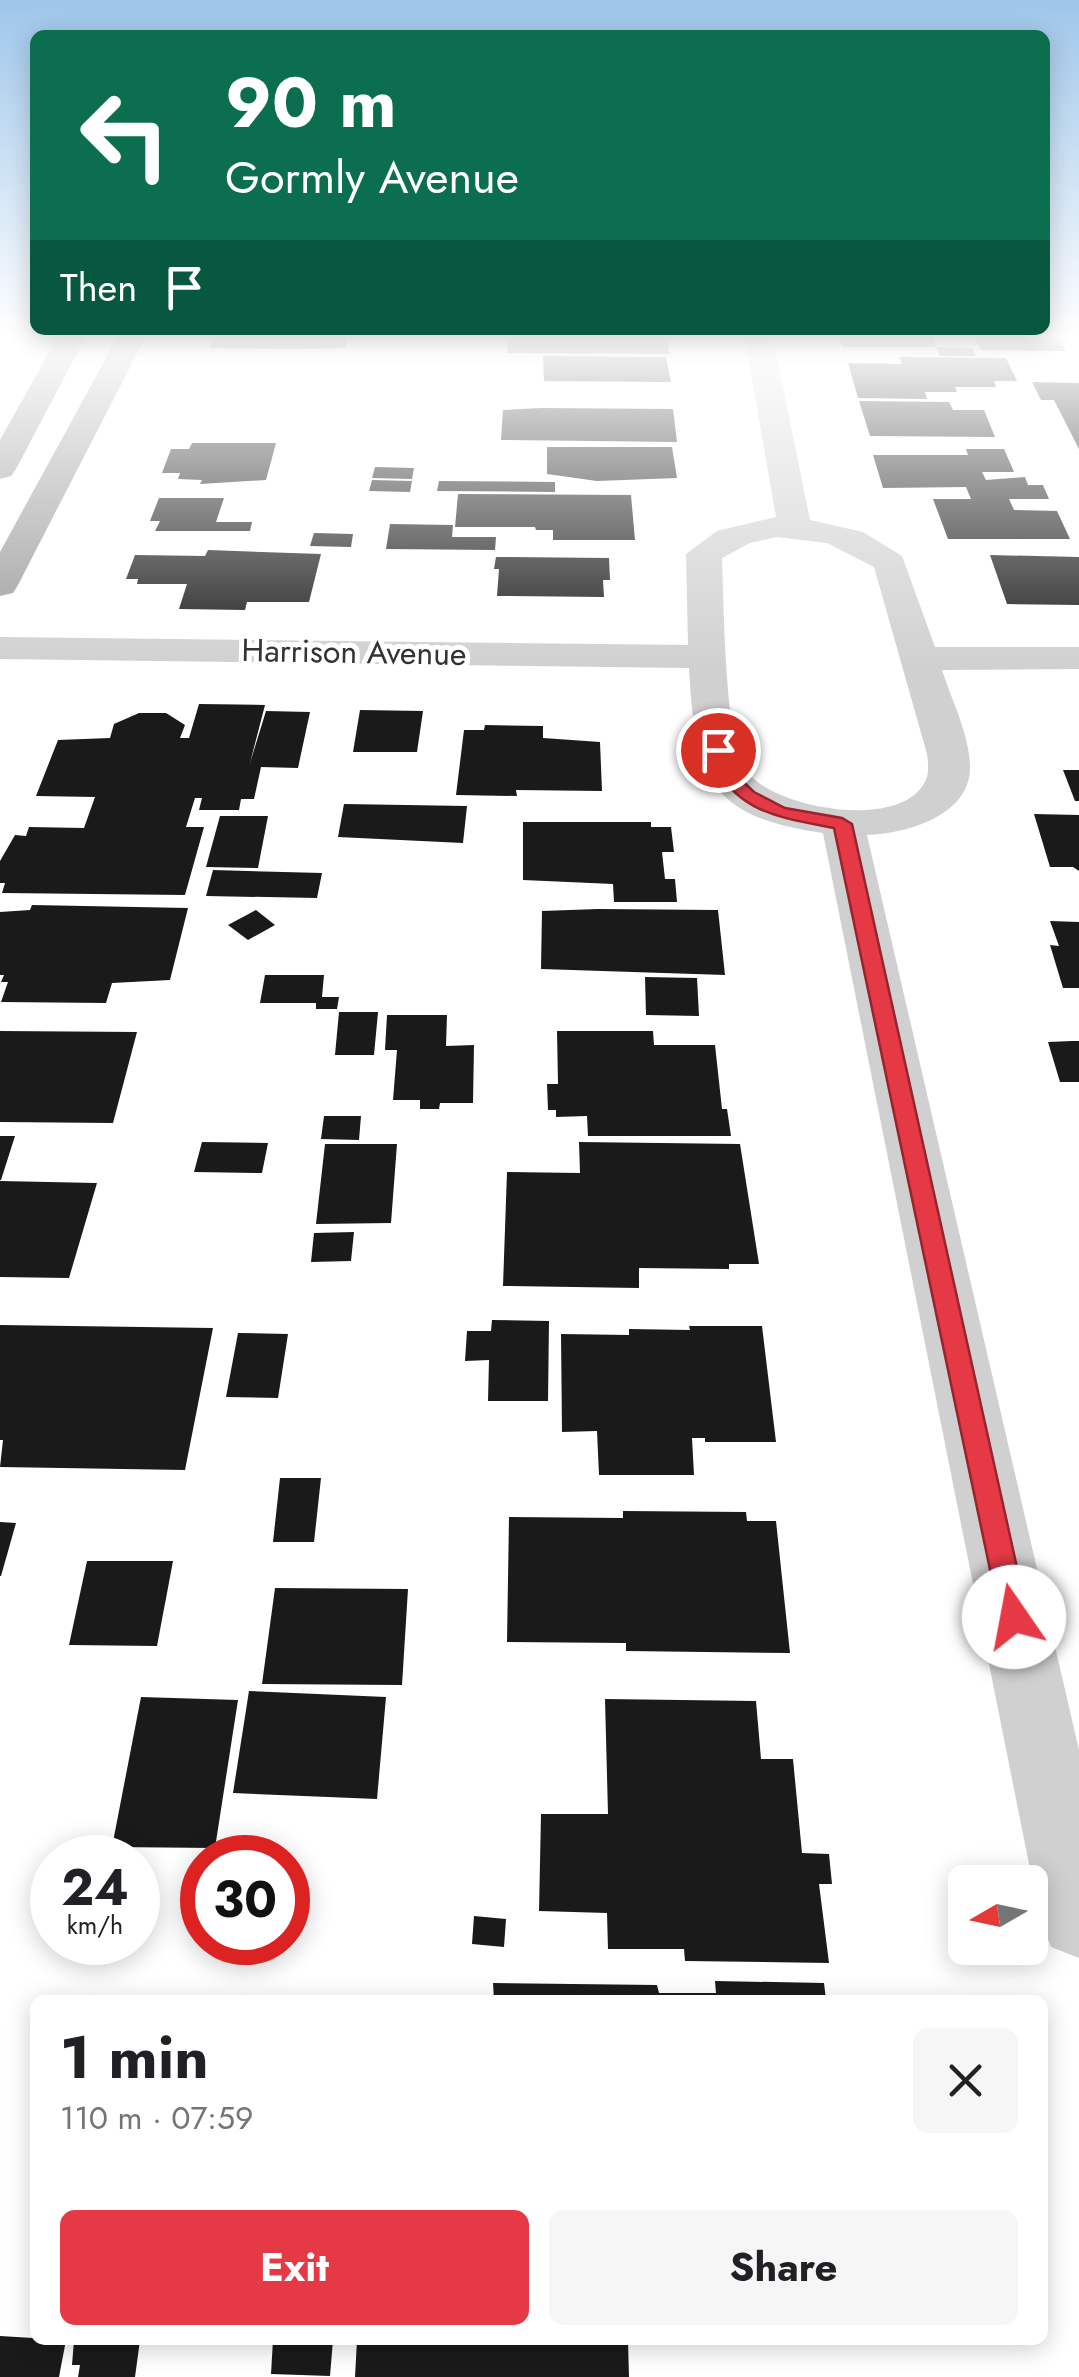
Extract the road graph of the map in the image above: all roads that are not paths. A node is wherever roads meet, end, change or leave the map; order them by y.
1 (72, 449) edge
2 (780, 449) edge
3 (795, 528) junction
4 (0, 586) edge
5 (0, 648) edge
6 (708, 657) junction
7 (1079, 658) edge
8 (920, 660) junction
9 (842, 824) junction
10 (1079, 1919) edge

1 - 4 highway
2 - 3 street
3 - 6 street
3 - 8 street
5 - 6 street, Harrison Avenue
6 - 9 street
7 - 8 street
8 - 9 street
9 - 10 street

